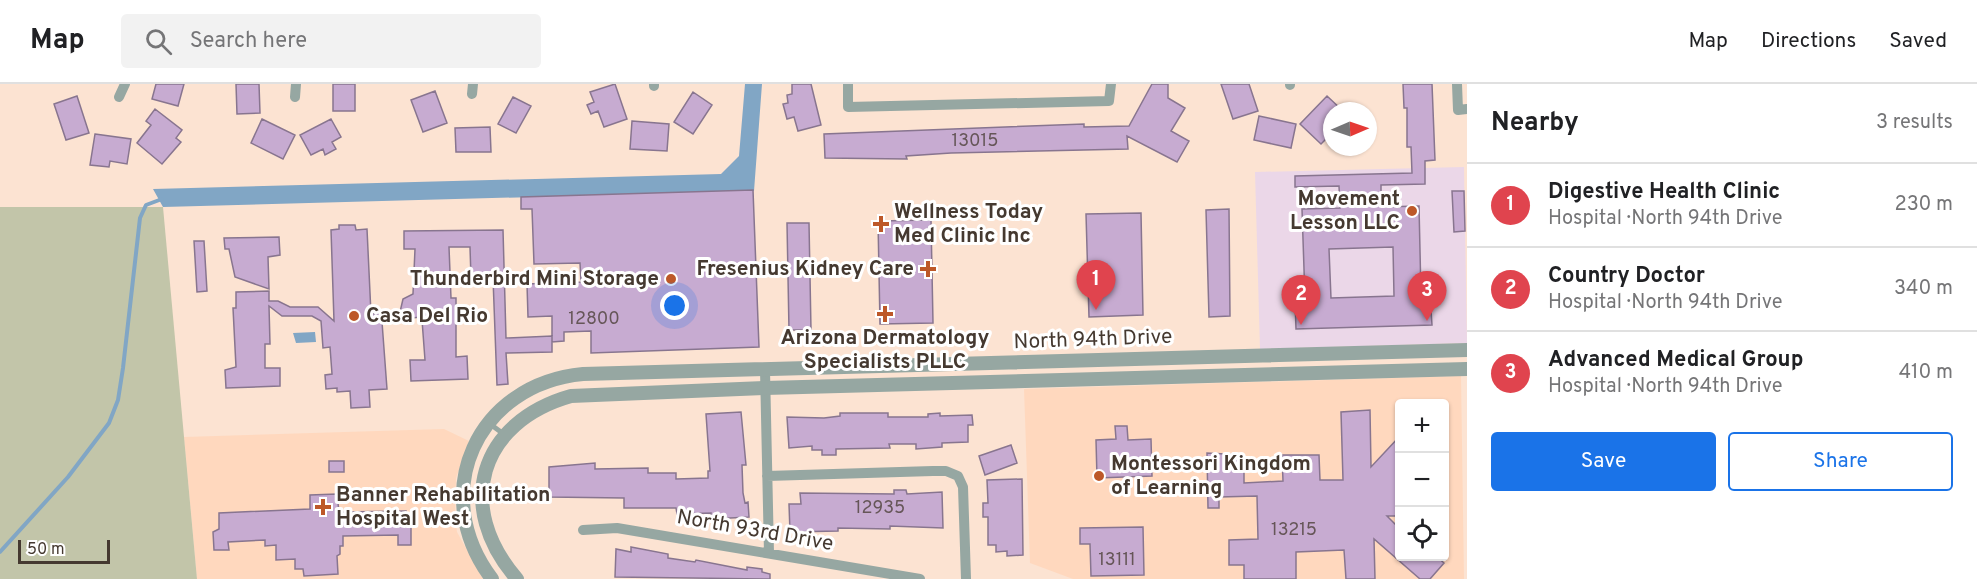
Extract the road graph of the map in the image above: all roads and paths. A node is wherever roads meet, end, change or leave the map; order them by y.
1 (125, 84) edge
2 (296, 84) edge
3 (848, 84) edge
4 (1111, 84) edge
5 (1456, 84) edge
6 (295, 97) dead end
7 (119, 98) dead end
8 (1463, 110) edge
9 (1467, 350) edge
10 (1449, 351) junction
11 (1046, 362) junction
12 (1450, 369) junction
13 (1467, 369) edge
14 (765, 370) junction
15 (1046, 380) junction
16 (765, 387) junction
17 (488, 423) junction
18 (505, 435) junction
19 (767, 476) junction
20 (583, 530) dead end
21 (769, 554) junction
22 (492, 579) edge
23 (517, 579) edge
24 (920, 579) edge
25 (966, 579) edge

1 - 7 street
2 - 6 street
3 - 4 street
5 - 8 street
9 - 10 street, North 94th Drive
10 - 11 street, North 94th Drive
10 - 12 lane
11 - 14 street, North 94th Drive
11 - 15 street
12 - 13 street, North 94th Drive
12 - 15 street, North 94th Drive
14 - 16 street
14 - 17 street, North 94th Drive
15 - 16 street, North 94th Drive
16 - 18 street, North 94th Drive
16 - 19 street
17 - 18 lane
17 - 22 street, North 94th Drive
18 - 23 street, North 94th Drive
19 - 21 street
19 - 25 street
20 - 21 street, North 93rd Drive
21 - 24 street, North 93rd Drive

